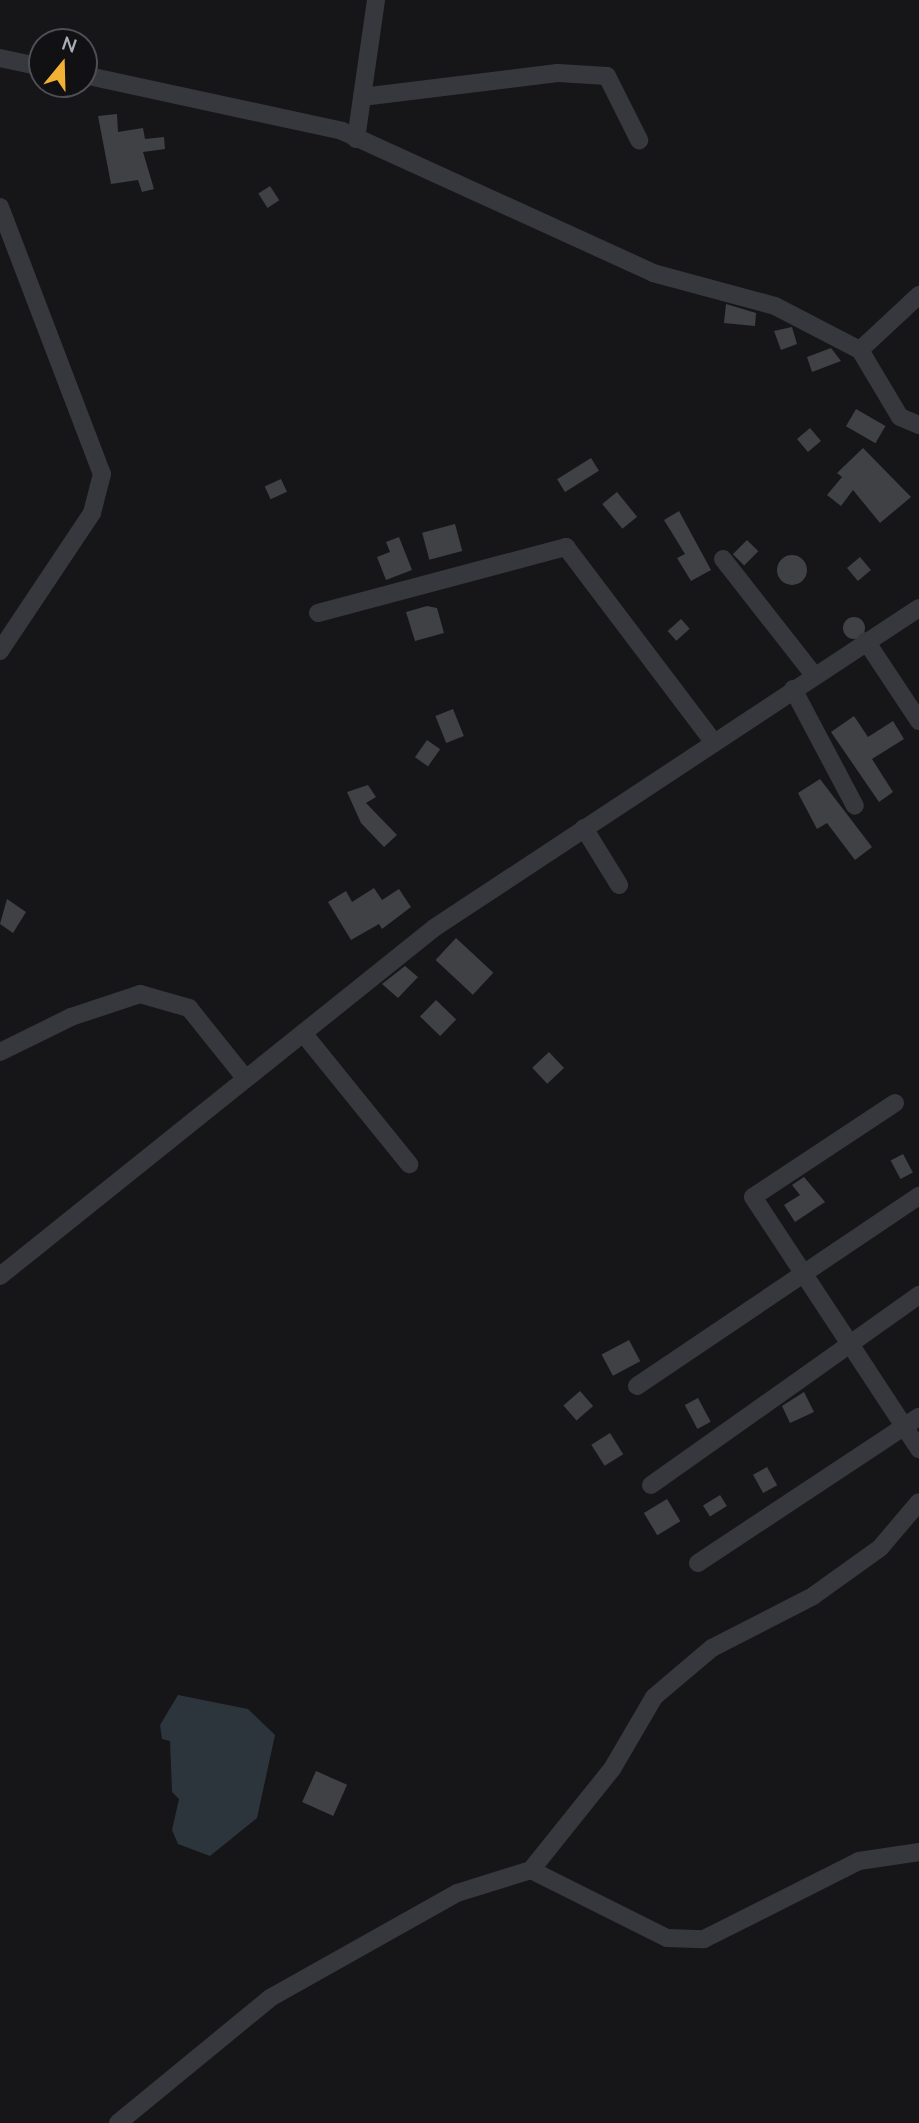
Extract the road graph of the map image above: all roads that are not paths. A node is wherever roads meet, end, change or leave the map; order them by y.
1 (376, 0) edge
2 (0, 58) edge
3 (28, 64) edge
4 (98, 78) edge
5 (362, 97) junction
6 (356, 139) junction
7 (639, 140) dead end
8 (0, 207) edge
9 (919, 295) edge
10 (860, 350) junction
11 (919, 425) edge
12 (723, 559) dead end
13 (919, 608) edge
14 (318, 612) dead end
15 (866, 640) junction
16 (0, 651) edge
17 (814, 675) junction
18 (793, 688) junction
19 (919, 721) edge
20 (712, 740) junction
21 (855, 806) dead end
22 (584, 828) junction
23 (619, 885) dead end
24 (303, 1033) junction
25 (0, 1052) edge
26 (245, 1079) junction
27 (895, 1103) dead end
28 (409, 1164) dead end
29 (919, 1196) edge
30 (803, 1274) junction
31 (0, 1276) edge
32 (919, 1295) edge
33 (850, 1344) junction
34 (636, 1387) dead end
35 (912, 1422) edge
36 (919, 1449) edge
37 (651, 1485) dead end
38 (919, 1502) edge
39 (698, 1563) dead end
40 (919, 1852) edge
41 (531, 1870) junction
42 (118, 2123) edge

1 - 5 street
2 - 3 street
4 - 6 street
5 - 6 street
5 - 7 street
6 - 10 street
8 - 16 street
9 - 10 street
10 - 11 street
12 - 17 street
13 - 15 street
14 - 20 street
15 - 17 street
15 - 19 street
17 - 18 street
18 - 20 street
18 - 21 street
20 - 22 street
22 - 23 street
22 - 24 street
24 - 26 street
24 - 28 street
25 - 26 street
26 - 31 street
27 - 30 street
29 - 30 street
30 - 33 street
30 - 34 street
32 - 33 street
33 - 35 street
33 - 37 street
35 - 36 street
35 - 39 street
38 - 41 street
40 - 41 street
41 - 42 street

